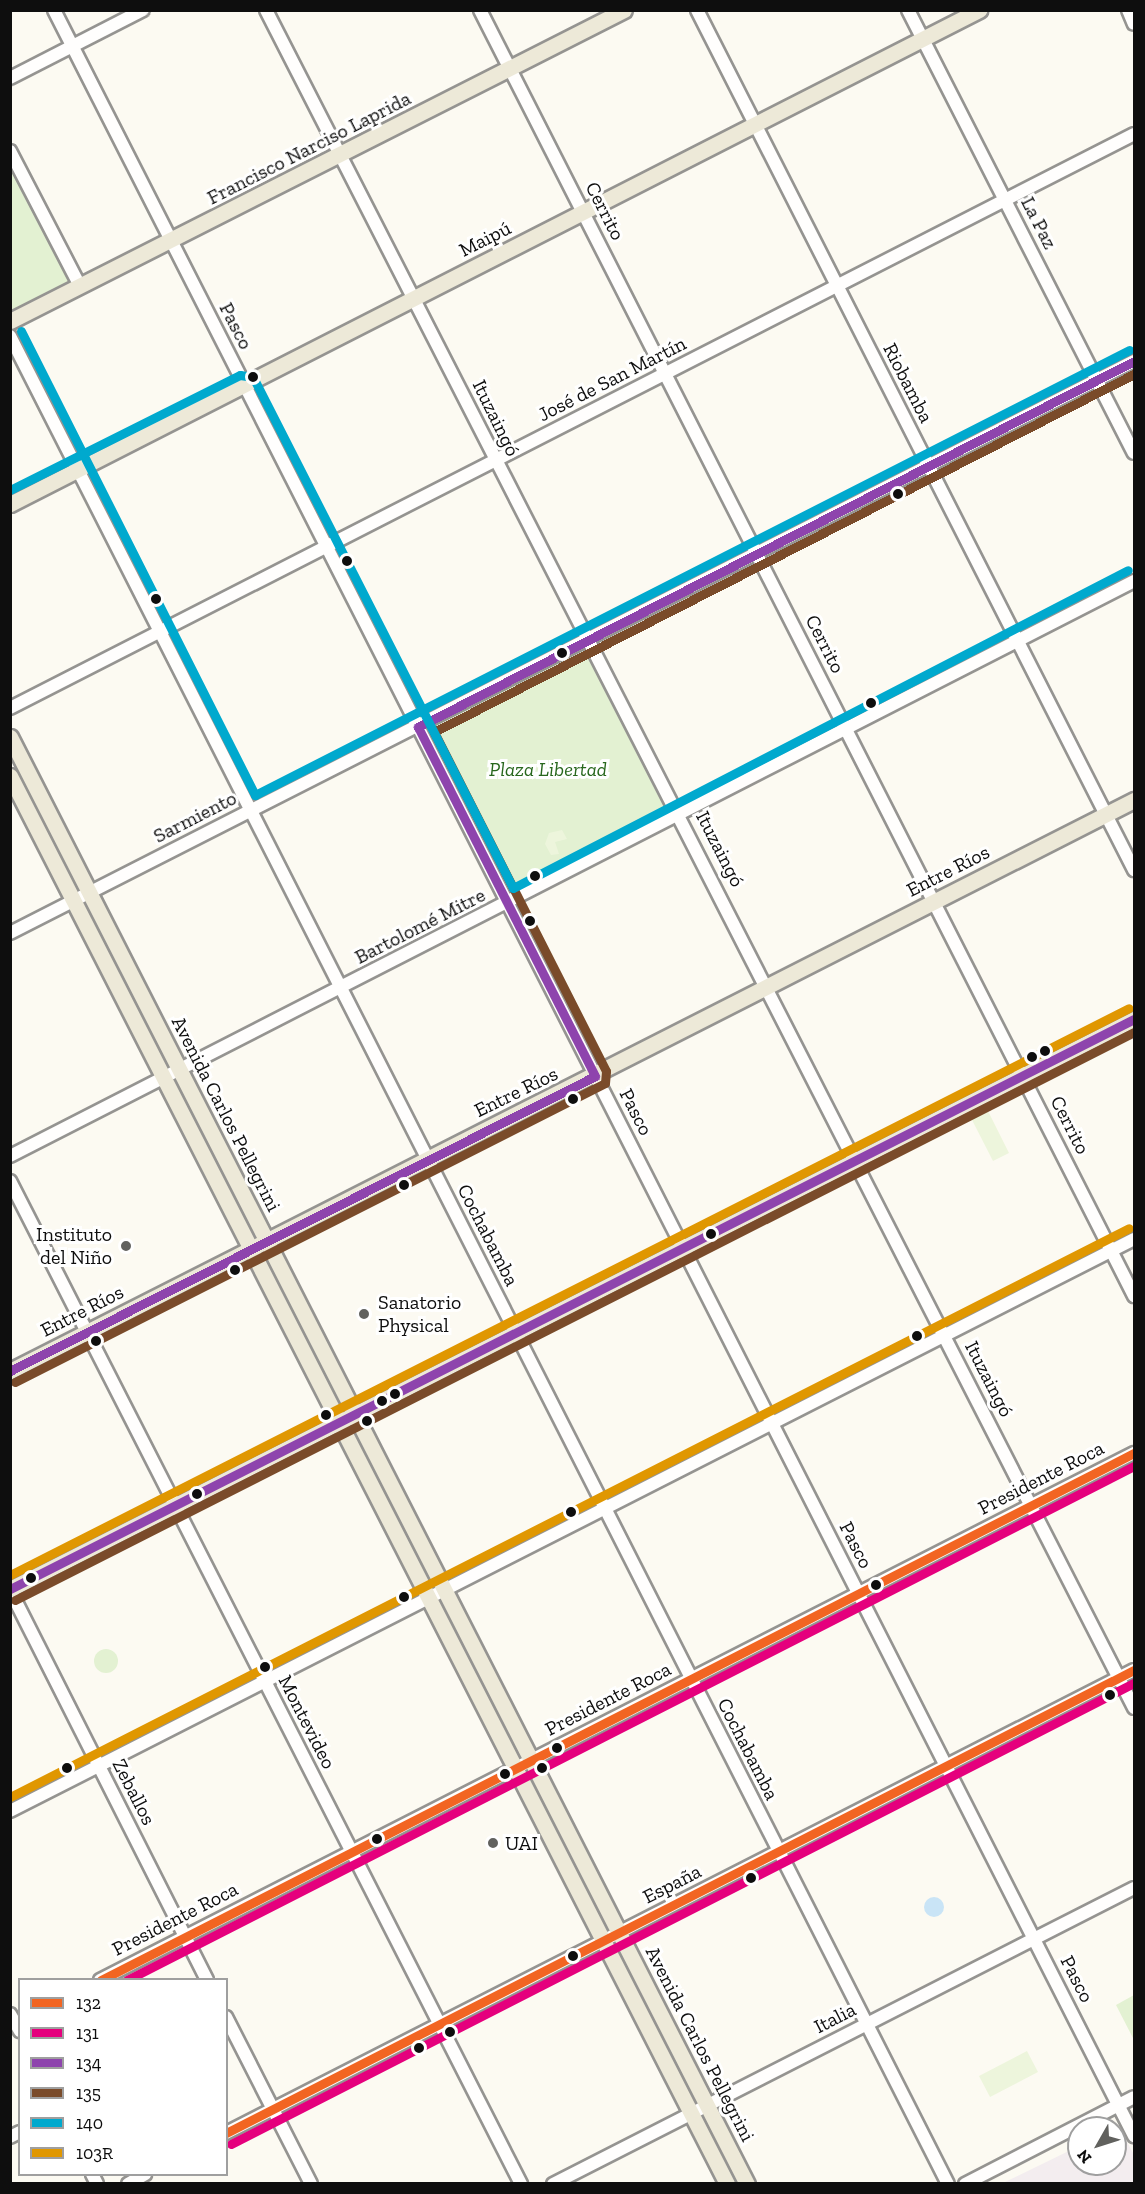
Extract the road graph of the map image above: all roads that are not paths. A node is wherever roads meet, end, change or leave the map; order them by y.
1 (54, 10) edge
2 (143, 10) edge
3 (266, 10) edge
4 (480, 10) edge
5 (624, 10) edge
6 (697, 10) edge
7 (908, 10) edge
8 (979, 10) edge
9 (1128, 10) edge
10 (1134, 24) edge
11 (923, 39) junction
12 (72, 47) junction
13 (510, 69) junction
14 (10, 78) edge
15 (755, 125) junction
16 (1134, 134) edge
17 (10, 152) edge
18 (342, 156) junction
19 (1005, 200) junction
20 (584, 213) junction
21 (171, 241) junction
22 (80, 286) junction
23 (837, 286) junction
24 (415, 299) junction
25 (10, 321) edge
26 (10, 336) edge
27 (1134, 361) edge
28 (666, 374) junction
29 (1097, 380) junction
30 (245, 386) junction
31 (1134, 453) edge
32 (495, 460) junction
33 (928, 465) junction
34 (77, 472) junction
35 (10, 504) edge
36 (327, 547) junction
37 (757, 553) junction
38 (1134, 581) edge
39 (159, 633) junction
40 (587, 639) junction
41 (1018, 641) junction
42 (10, 708) edge
43 (418, 727) junction
44 (847, 730) junction
45 (10, 737) edge
46 (10, 776) edge
47 (1134, 800) edge
48 (250, 811) junction
49 (1106, 814) junction
50 (681, 815) junction
51 (1134, 870) edge
52 (89, 892) junction
53 (74, 900) junction
54 (934, 901) junction
55 (508, 904) junction
56 (10, 933) edge
57 (767, 986) junction
58 (342, 987) junction
59 (1134, 1019) edge
60 (180, 1069) junction
61 (596, 1076) junction
62 (1023, 1076) junction
63 (164, 1078) junction
64 (10, 1156) edge
65 (427, 1159) junction
66 (855, 1161) junction
67 (10, 1181) edge
68 (1134, 1239) edge
69 (267, 1240) junction
70 (251, 1248) junction
71 (683, 1248) junction
72 (1112, 1250) junction
73 (1134, 1296) edge
74 (85, 1333) junction
75 (515, 1333) junction
76 (945, 1335) junction
77 (10, 1371) edge
78 (355, 1414) junction
79 (339, 1422) junction
80 (772, 1423) junction
81 (1134, 1453) edge
82 (1030, 1506) junction
83 (176, 1508) junction
84 (604, 1509) junction
85 (10, 1590) edge
86 (445, 1590) junction
87 (859, 1593) junction
88 (429, 1598) junction
89 (1134, 1670) edge
90 (1119, 1678) junction
91 (690, 1679) junction
92 (265, 1682) junction
93 (1134, 1708) edge
94 (531, 1760) junction
95 (99, 1766) junction
96 (515, 1768) junction
97 (948, 1768) junction
98 (10, 1811) edge
99 (351, 1851) junction
100 (778, 1852) junction
101 (1134, 1888) edge
102 (619, 1933) junction
103 (185, 1936) junction
104 (1035, 1940) junction
105 (604, 1941) junction
106 (104, 1978) edge
107 (206, 1978) edge
108 (228, 2021) edge
109 (440, 2024) junction
110 (865, 2025) junction
111 (1134, 2097) edge
112 (707, 2105) junction
113 (1119, 2105) junction
114 (273, 2109) junction
115 (691, 2113) junction
116 (228, 2132) edge
117 (1134, 2136) edge
118 (143, 2176) edge
119 (128, 2184) edge
120 (311, 2184) edge
121 (522, 2184) edge
122 (553, 2184) edge
123 (727, 2184) edge
124 (747, 2184) edge
125 (948, 2184) edge
126 (965, 2184) edge

1 - 12 street, Pasco
2 - 12 street
3 - 18 street, Ituzaingó
4 - 13 street, Cerrito
5 - 13 main road, Francisco Narciso Laprida
6 - 15 street, Riobamba
7 - 11 street, La Paz
8 - 11 main road, Maipú
9 - 10 street
11 - 15 main road, Maipú
11 - 19 street, La Paz
12 - 14 street
12 - 21 street, Pasco
13 - 18 main road, Francisco Narciso Laprida
13 - 20 street, Cerrito
15 - 20 main road, Maipú
15 - 23 street, Riobamba
16 - 19 street, José de San Martín
17 - 22 street
18 - 21 main road, Francisco Narciso Laprida
18 - 24 street, Ituzaingó
19 - 23 street, José de San Martín
19 - 29 street, La Paz
20 - 24 main road, Maipú
20 - 28 street, Cerrito
21 - 22 main road, Francisco Narciso Laprida
21 - 30 street, Pasco
22 - 25 main road, Francisco Narciso Laprida
23 - 28 street, José de San Martín
23 - 33 street, Riobamba
24 - 30 main road, Maipú
24 - 32 street, Ituzaingó
26 - 34 street, Cochabamba
27 - 29 street, Sarmiento
28 - 32 street, José de San Martín
28 - 37 street, Cerrito
29 - 31 street, La Paz
29 - 33 street, Sarmiento
30 - 34 main road, Maipú
30 - 36 street, Pasco
32 - 36 street, José de San Martín
32 - 40 street, Ituzaingó
33 - 37 street, Sarmiento
33 - 41 street, Riobamba
34 - 35 main road, Maipú
34 - 39 street, Cochabamba
36 - 39 street, José de San Martín
36 - 43 street, Pasco
37 - 40 street, Sarmiento
37 - 44 street, Cerrito
38 - 41 street, Bartolomé Mitre
39 - 42 street, José de San Martín
39 - 48 street, Cochabamba
40 - 43 street, Sarmiento
40 - 50 street, Ituzaingó
41 - 44 street, Bartolomé Mitre
41 - 49 street, Riobamba
43 - 48 street, Sarmiento
43 - 55 street, Pasco
44 - 50 street, Bartolomé Mitre
44 - 54 street, Cerrito
45 - 52 main road, Avenida Carlos Pellegrini
46 - 53 main road, Avenida Carlos Pellegrini
47 - 49 main road, Entre Ríos
48 - 52 street, Sarmiento
48 - 58 street, Cochabamba
49 - 51 street, Riobamba
49 - 54 main road, Entre Ríos
50 - 55 street, Bartolomé Mitre
50 - 57 street, Ituzaingó
52 - 53 street, Sarmiento
52 - 60 main road, Avenida Carlos Pellegrini
53 - 56 street, Sarmiento
53 - 63 main road, Avenida Carlos Pellegrini
54 - 57 main road, Entre Ríos
54 - 62 street, Cerrito
55 - 58 street, Bartolomé Mitre
55 - 61 street, Pasco
57 - 61 main road, Entre Ríos
57 - 66 street, Ituzaingó
58 - 60 street, Bartolomé Mitre
58 - 65 street, Cochabamba
59 - 62 main road
60 - 63 street, Bartolomé Mitre
60 - 69 main road, Avenida Carlos Pellegrini
61 - 65 main road, Entre Ríos
61 - 71 street, Pasco
62 - 66 main road
62 - 72 street, Cerrito
63 - 64 street, Bartolomé Mitre
63 - 70 main road, Avenida Carlos Pellegrini
65 - 69 main road, Entre Ríos
65 - 75 street, Cochabamba
66 - 71 main road
66 - 76 street, Ituzaingó
67 - 74 street, Montevideo
68 - 72 street
69 - 70 main road, Entre Ríos
69 - 78 main road, Avenida Carlos Pellegrini
70 - 74 main road, Entre Ríos
70 - 79 main road, Avenida Carlos Pellegrini
71 - 75 main road
71 - 80 street, Pasco
72 - 73 street, Cerrito
72 - 76 street
74 - 77 main road, Entre Ríos
74 - 83 street, Montevideo
75 - 78 main road
75 - 84 street, Cochabamba
76 - 80 street
76 - 82 street, Ituzaingó
78 - 79 main road
78 - 86 main road, Avenida Carlos Pellegrini
79 - 83 main road
79 - 88 main road, Avenida Carlos Pellegrini
80 - 84 street
80 - 87 street, Pasco
81 - 82 street, Presidente Roca
82 - 87 street, Presidente Roca
82 - 90 street, Ituzaingó
83 - 85 main road
83 - 92 street, Montevideo
84 - 86 street
84 - 91 street, Cochabamba
85 - 95 street, Zeballos
86 - 88 street
86 - 94 main road, Avenida Carlos Pellegrini
87 - 91 street, Presidente Roca
87 - 97 street, Pasco
88 - 92 street
88 - 96 main road, Avenida Carlos Pellegrini
89 - 90 street, España
90 - 93 street, Ituzaingó
90 - 97 street, España
91 - 94 street, Presidente Roca
91 - 100 street, Cochabamba
92 - 95 street
92 - 99 street, Montevideo
94 - 96 street, Presidente Roca
94 - 102 main road, Avenida Carlos Pellegrini
95 - 98 street
95 - 103 street, Zeballos
96 - 99 street, Presidente Roca
96 - 105 main road, Avenida Carlos Pellegrini
97 - 100 street, España
97 - 104 street, Pasco
99 - 103 street, Presidente Roca
99 - 109 street, Montevideo
100 - 102 street, España
100 - 110 street, Cochabamba
101 - 104 street, Italia
102 - 105 street, España
102 - 112 main road, Avenida Carlos Pellegrini
103 - 106 street, Presidente Roca
103 - 107 street, Zeballos
104 - 110 street, Italia
104 - 113 street, Pasco
105 - 109 street, España
105 - 115 main road, Avenida Carlos Pellegrini
108 - 114 street
109 - 114 street, España
109 - 121 street, Montevideo
110 - 112 street, Italia
110 - 125 street, Cochabamba
111 - 113 street
112 - 115 street, Italia
112 - 124 main road, Avenida Carlos Pellegrini
113 - 117 street, Pasco
113 - 126 street
114 - 116 street, España
114 - 120 street
115 - 122 street, Italia
115 - 123 main road, Avenida Carlos Pellegrini
118 - 119 street

